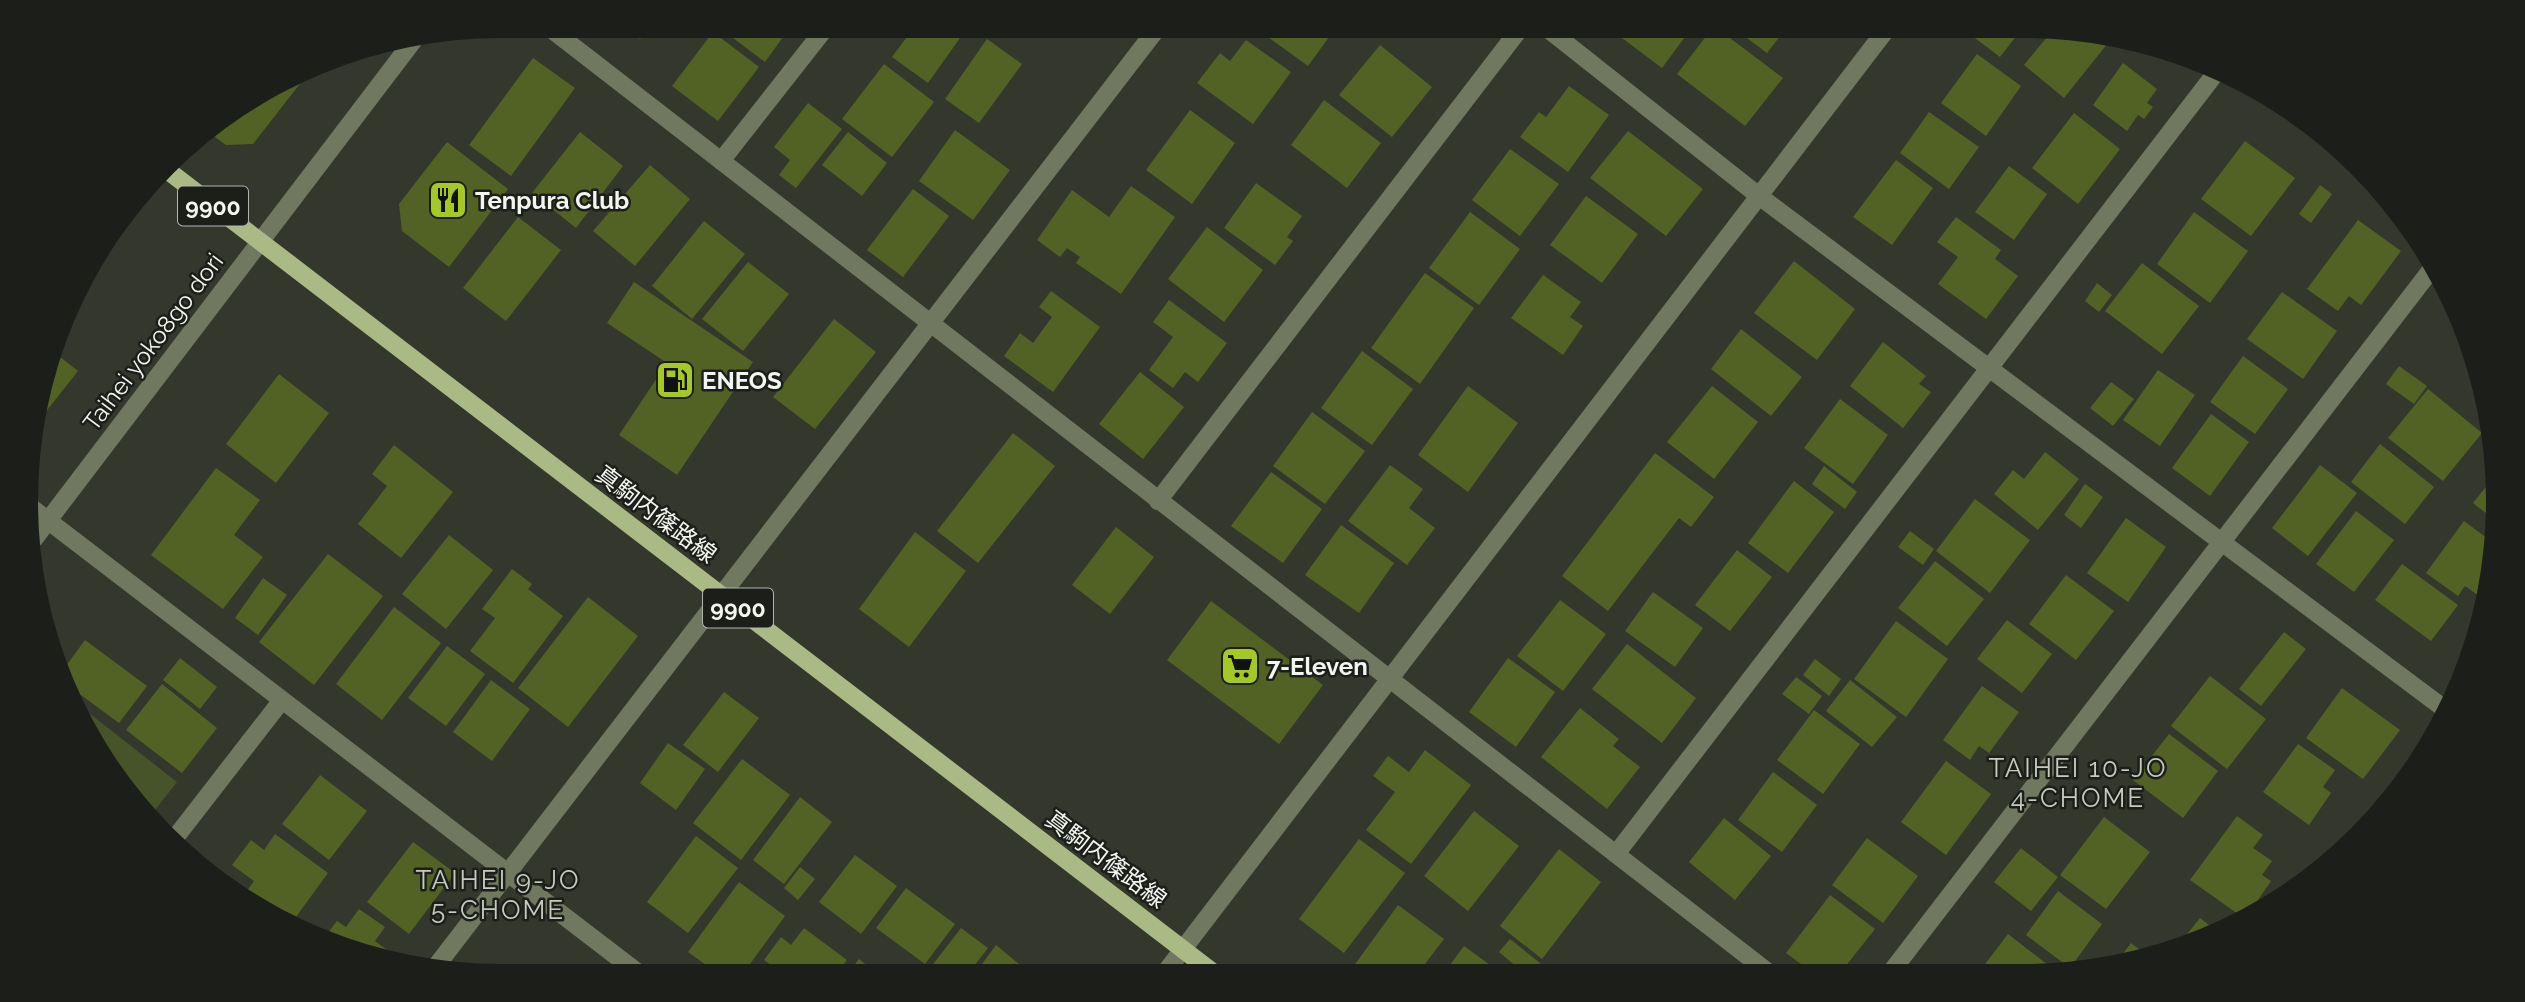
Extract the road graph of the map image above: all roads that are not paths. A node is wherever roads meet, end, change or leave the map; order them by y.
1 (562, 38) edge
2 (818, 38) edge
3 (1150, 38) edge
4 (1513, 38) edge
5 (1559, 38) edge
6 (1880, 38) edge
7 (409, 47) edge
8 (2211, 78) edge
9 (721, 161) junction
10 (173, 175) edge
11 (1759, 197) junction
12 (260, 242) junction
13 (2427, 275) edge
14 (932, 324) junction
15 (1989, 369) junction
16 (1158, 501) junction
17 (38, 513) edge
18 (48, 521) junction
19 (39, 533) edge
20 (2221, 543) junction
21 (721, 595) junction
22 (1389, 680) junction
23 (282, 700) junction
24 (2439, 705) edge
25 (179, 833) edge
26 (1616, 854) junction
27 (507, 872) junction
28 (1183, 949) junction
29 (441, 960) edge
30 (627, 964) edge
31 (1172, 964) edge
32 (1202, 964) edge
33 (1759, 964) edge
34 (1897, 964) edge

1 - 9 street
2 - 9 street
3 - 14 street
4 - 16 street
5 - 11 street
6 - 11 street
7 - 12 street, Taihei yoko8go dori
8 - 15 street
9 - 14 street
10 - 12 main road, 真駒内篠路線 / 9900
11 - 15 street
11 - 22 street
12 - 18 street, Taihei yoko8go dori
12 - 21 main road, 真駒内篠路線 / 9900
13 - 20 street
14 - 16 street
14 - 21 street
15 - 20 street
15 - 26 street
16 - 22 street
17 - 18 street
18 - 19 street, Taihei yoko8go dori
18 - 23 street
20 - 24 street
20 - 34 street
21 - 27 street
21 - 28 main road, 真駒内篠路線 / 9900
22 - 26 street
22 - 28 street
23 - 25 street
23 - 27 street
26 - 33 street
27 - 29 street
27 - 30 street
28 - 31 street
28 - 32 main road, 真駒内篠路線 / 9900

